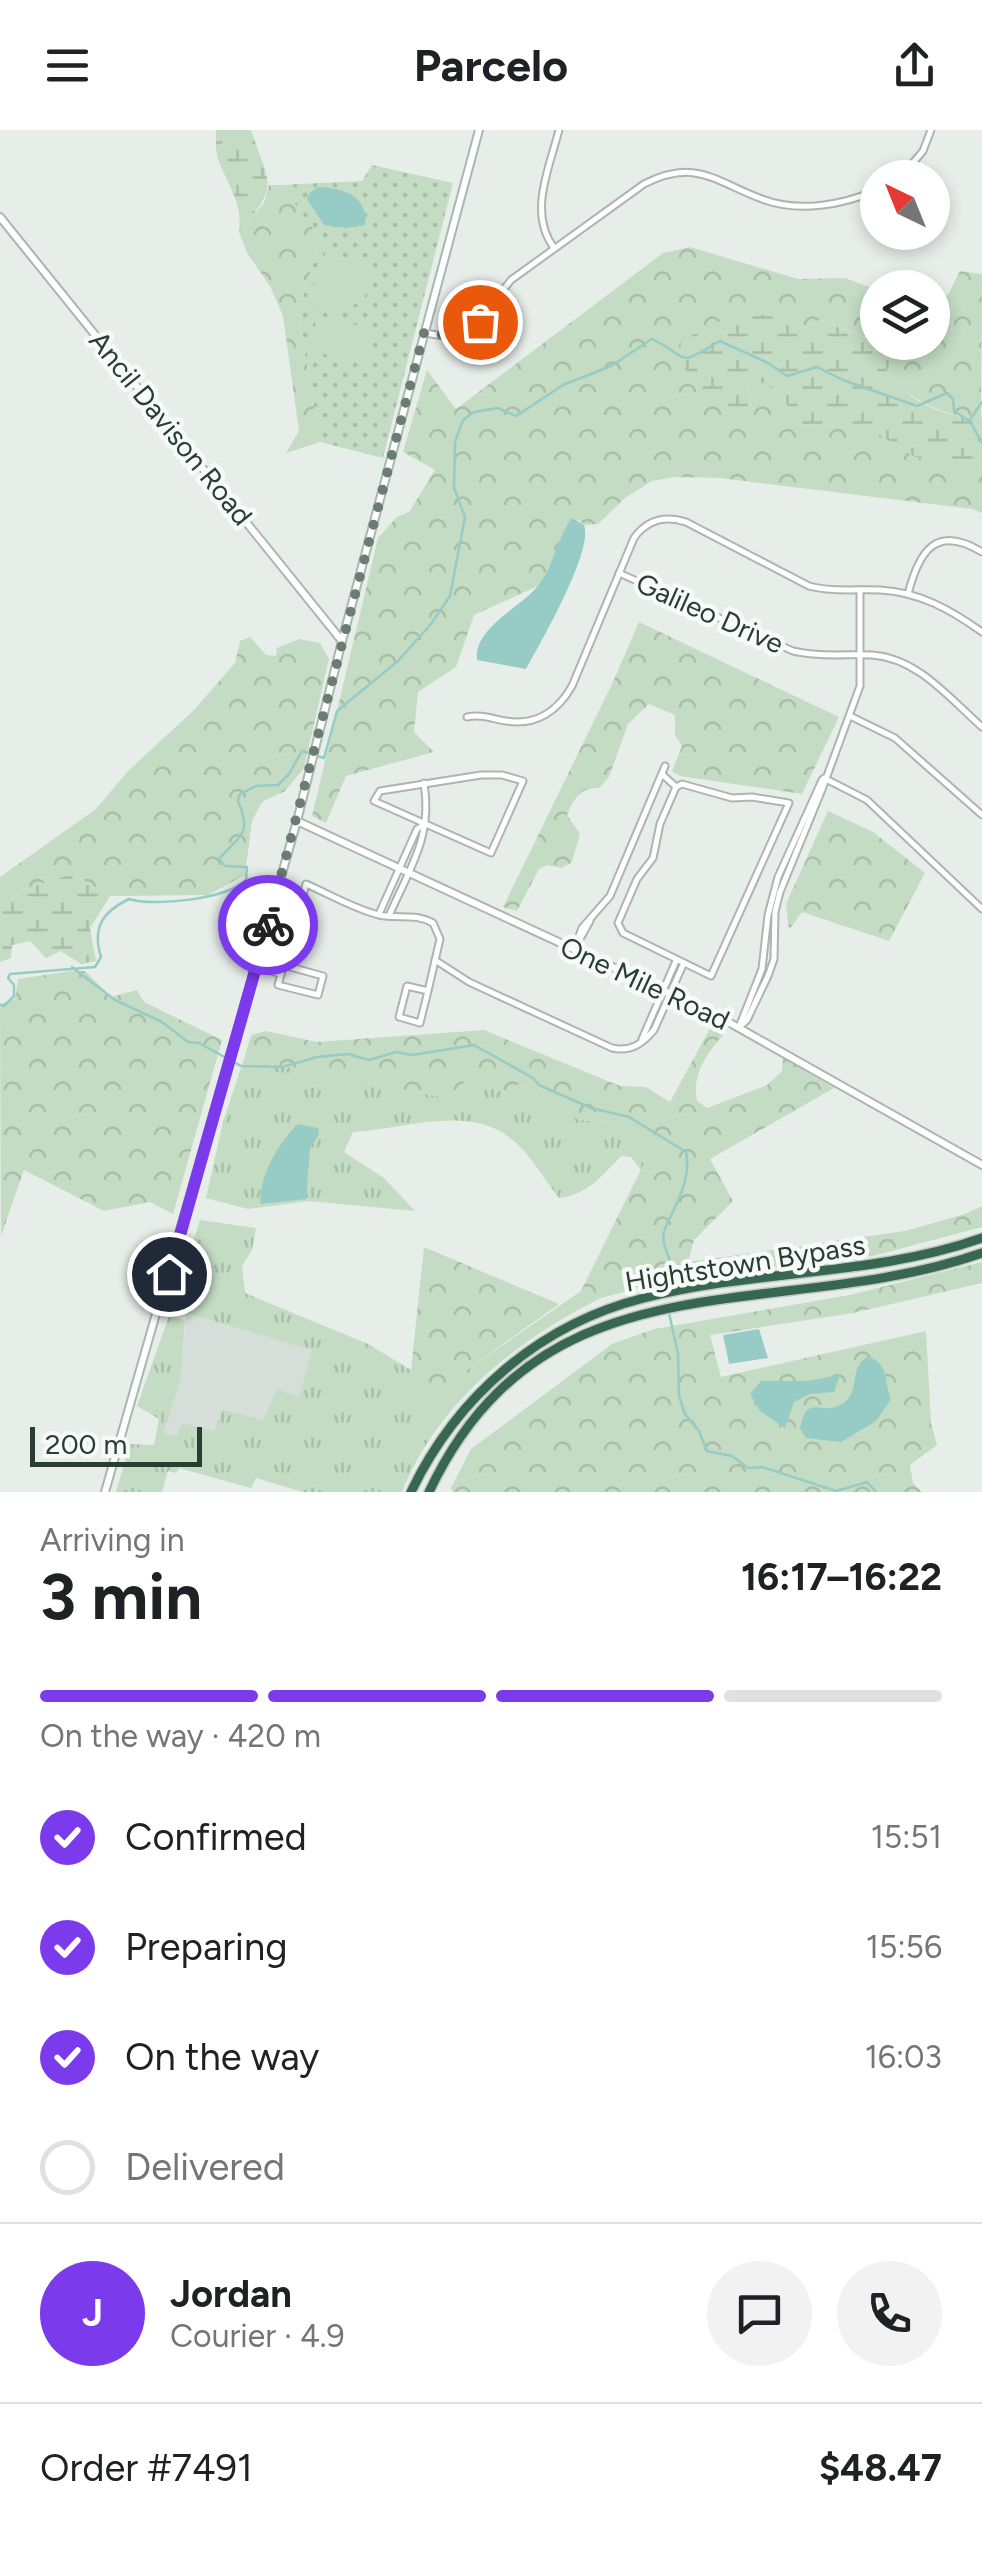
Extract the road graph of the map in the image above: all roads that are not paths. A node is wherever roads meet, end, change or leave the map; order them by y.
1 (478, 130) edge
2 (559, 130) edge
3 (932, 130) edge
4 (915, 160) edge
5 (860, 195) edge
6 (0, 216) edge
7 (554, 248) junction
8 (424, 333) junction
9 (982, 552) edge
10 (619, 573) junction
11 (860, 590) junction
12 (908, 594) junction
13 (982, 632) edge
14 (342, 641) junction
15 (861, 656) junction
16 (850, 716) junction
17 (467, 717) dead end
18 (982, 728) edge
19 (665, 766) dead end
20 (662, 774) junction
21 (824, 778) junction
22 (424, 783) junction
23 (676, 787) junction
24 (982, 815) edge
25 (298, 821) junction
26 (425, 824) junction
27 (400, 868) junction
28 (409, 872) junction
29 (982, 909) edge
30 (379, 915) junction
31 (389, 916) junction
32 (574, 949) junction
33 (435, 960) junction
34 (676, 961) junction
35 (283, 965) junction
36 (684, 965) junction
37 (257, 968) junction
38 (281, 974) junction
39 (428, 991) junction
40 (667, 991) junction
41 (739, 1027) junction
42 (982, 1165) edge
43 (982, 1238) edge
44 (982, 1252) edge
45 (104, 1492) edge
46 (412, 1492) edge
47 (429, 1492) edge

1 - 8 main road
2 - 7 street
3 - 4 street
5 - 7 street
6 - 14 main road, Ancil Davison Road
7 - 8 street
8 - 14 main road
9 - 12 street
10 - 11 street
10 - 15 street, Galileo Drive
10 - 17 street
11 - 12 street
11 - 15 street
12 - 13 street
14 - 25 main road
15 - 16 street
15 - 18 street, Galileo Drive
16 - 21 street
16 - 24 street
19 - 20 street
20 - 23 street
20 - 32 street
21 - 29 street
21 - 41 street
21 - 41 street
22 - 26 street
22 - 26 street
22 - 26 street
23 - 34 street
23 - 36 street
25 - 27 main road, One Mile Road
25 - 37 main road
26 - 27 street
26 - 28 street
27 - 28 main road, One Mile Road
27 - 30 street
28 - 31 street
28 - 32 main road, One Mile Road
30 - 31 street
30 - 35 street
31 - 33 street
32 - 40 main road, One Mile Road
33 - 39 street
33 - 40 street
34 - 36 street
34 - 40 street
35 - 38 street
35 - 38 street
36 - 40 street
37 - 38 street
37 - 45 main road
39 - 39 street
40 - 41 main road, One Mile Road
41 - 42 main road, One Mile Road
43 - 46 highway, Hightstown Bypass
44 - 47 highway, Hightstown Bypass

